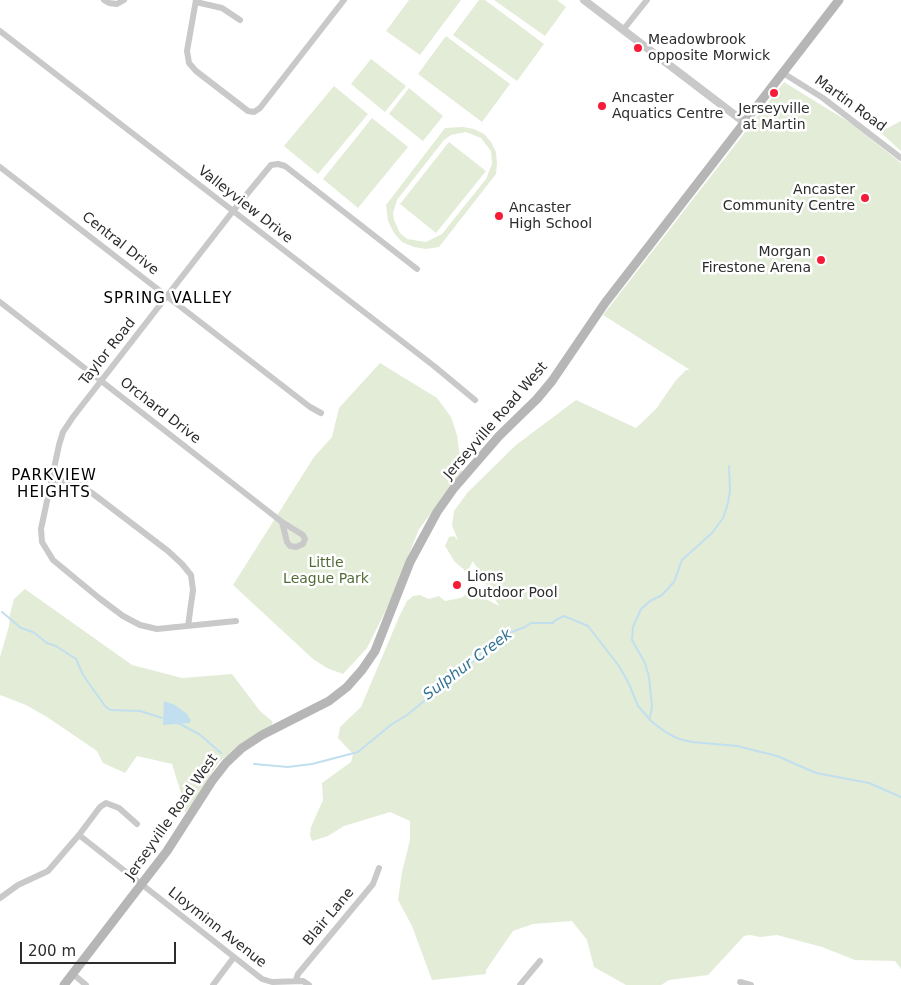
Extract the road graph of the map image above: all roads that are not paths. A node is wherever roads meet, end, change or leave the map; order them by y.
1 (104, 0) edge
2 (124, 0) edge
3 (344, 0) edge
4 (584, 0) edge
5 (647, 0) edge
6 (838, 0) edge
7 (196, 1) edge
8 (240, 20) dead end
9 (623, 30) junction
10 (0, 31) edge
11 (784, 72) junction
12 (744, 122) junction
13 (901, 158) edge
14 (0, 167) edge
15 (234, 211) junction
16 (417, 269) dead end
17 (168, 296) junction
18 (0, 302) edge
19 (102, 382) junction
20 (474, 400) dead end
21 (321, 412) dead end
22 (51, 478) junction
23 (282, 522) dead end
24 (236, 622) dead end
25 (188, 626) junction
26 (137, 824) dead end
27 (79, 835) junction
28 (379, 868) dead end
29 (141, 885) junction
30 (0, 898) edge
31 (234, 957) junction
32 (540, 962) dead end
33 (72, 974) junction
34 (296, 980) junction
35 (740, 982) dead end
36 (64, 985) edge
37 (86, 985) edge
38 (213, 985) edge
39 (309, 985) edge
40 (520, 985) edge
41 (751, 985) edge

1 - 2 street
3 - 7 street
4 - 9 street
5 - 9 street
6 - 11 main road, Jerseyville Road West
7 - 8 street
9 - 12 street
10 - 15 street, Valleyview Drive
11 - 12 main road, Jerseyville Road West
11 - 13 street, Martin Road
12 - 29 main road, Jerseyville Road West
14 - 17 street, Central Drive
15 - 16 street, Taylor Road
15 - 17 street, Taylor Road
15 - 20 street, Valleyview Drive
17 - 19 street, Taylor Road
17 - 21 street, Central Drive
18 - 19 street, Orchard Drive
19 - 22 street, Taylor Road
19 - 23 street, Orchard Drive
22 - 25 street
22 - 25 street, Taylor Road
24 - 25 street, Taylor Road
26 - 27 street
27 - 29 street, Lloyminn Avenue
27 - 30 street
28 - 34 street, Blair Lane
29 - 31 street, Lloyminn Avenue
29 - 33 main road, Jerseyville Road West
31 - 34 street, Lloyminn Avenue
31 - 38 street
32 - 40 street
33 - 36 main road, Jerseyville Road West
33 - 37 street
34 - 39 street, Lloyminn Avenue
35 - 41 street

